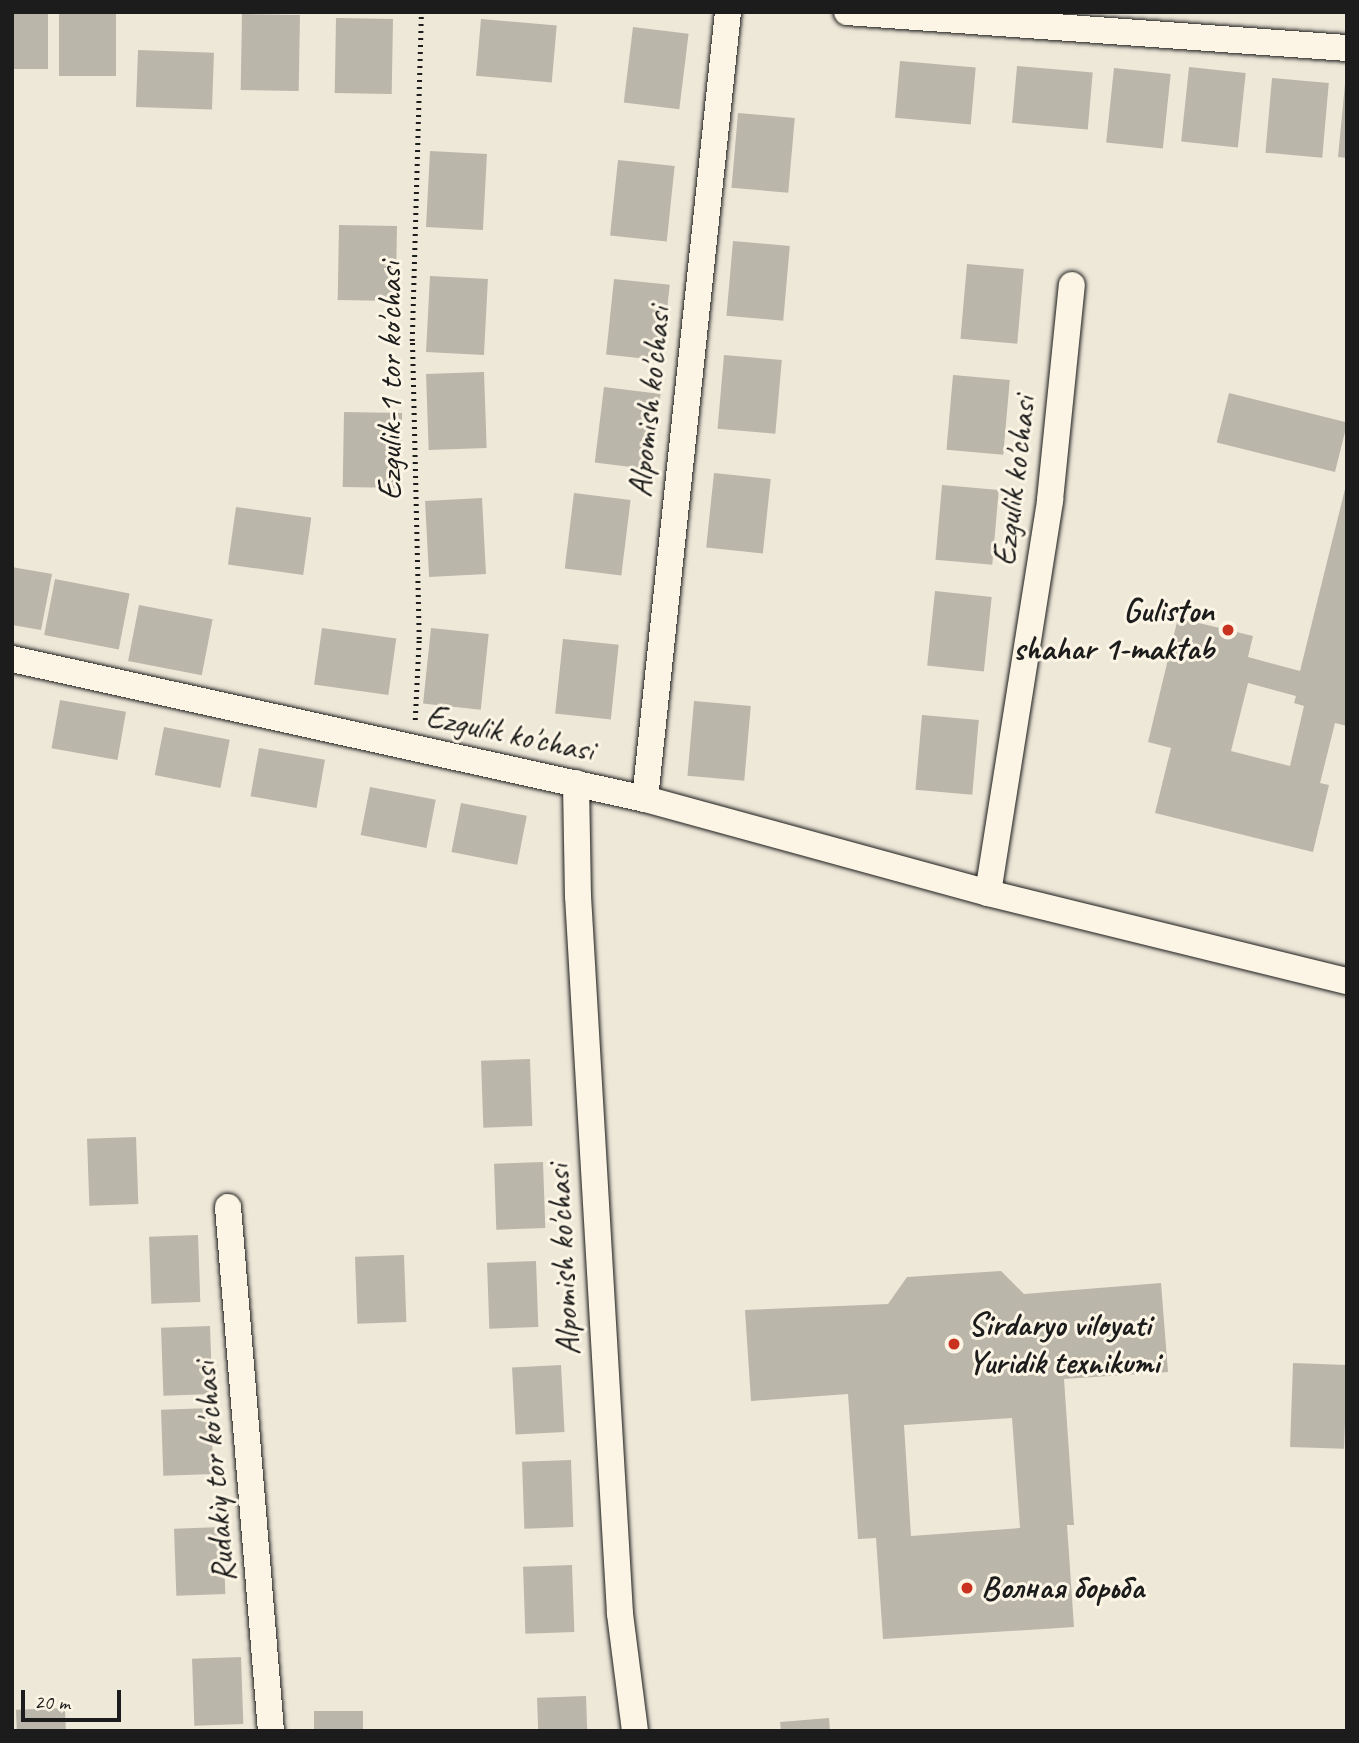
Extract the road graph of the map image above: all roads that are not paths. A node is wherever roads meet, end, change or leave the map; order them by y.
1 (728, 12) edge
2 (847, 12) edge
3 (1347, 48) edge
4 (1072, 285) dead end
5 (12, 659) edge
6 (576, 783) junction
7 (645, 800) junction
8 (988, 893) junction
9 (1347, 981) edge
10 (228, 1207) dead end
11 (271, 1731) edge
12 (635, 1731) edge

1 - 7 street, Alpomish ko'chasi
2 - 3 street
4 - 8 street, Ezgulik ko'chasi
5 - 6 street, Ezgulik ko'chasi
6 - 7 street, Ezgulik ko'chasi
6 - 12 street, Alpomish ko'chasi
7 - 8 street, Ezgulik ko'chasi
8 - 9 street, Ezgulik ko'chasi
10 - 11 street, Rudakiy tor ko'chasi

